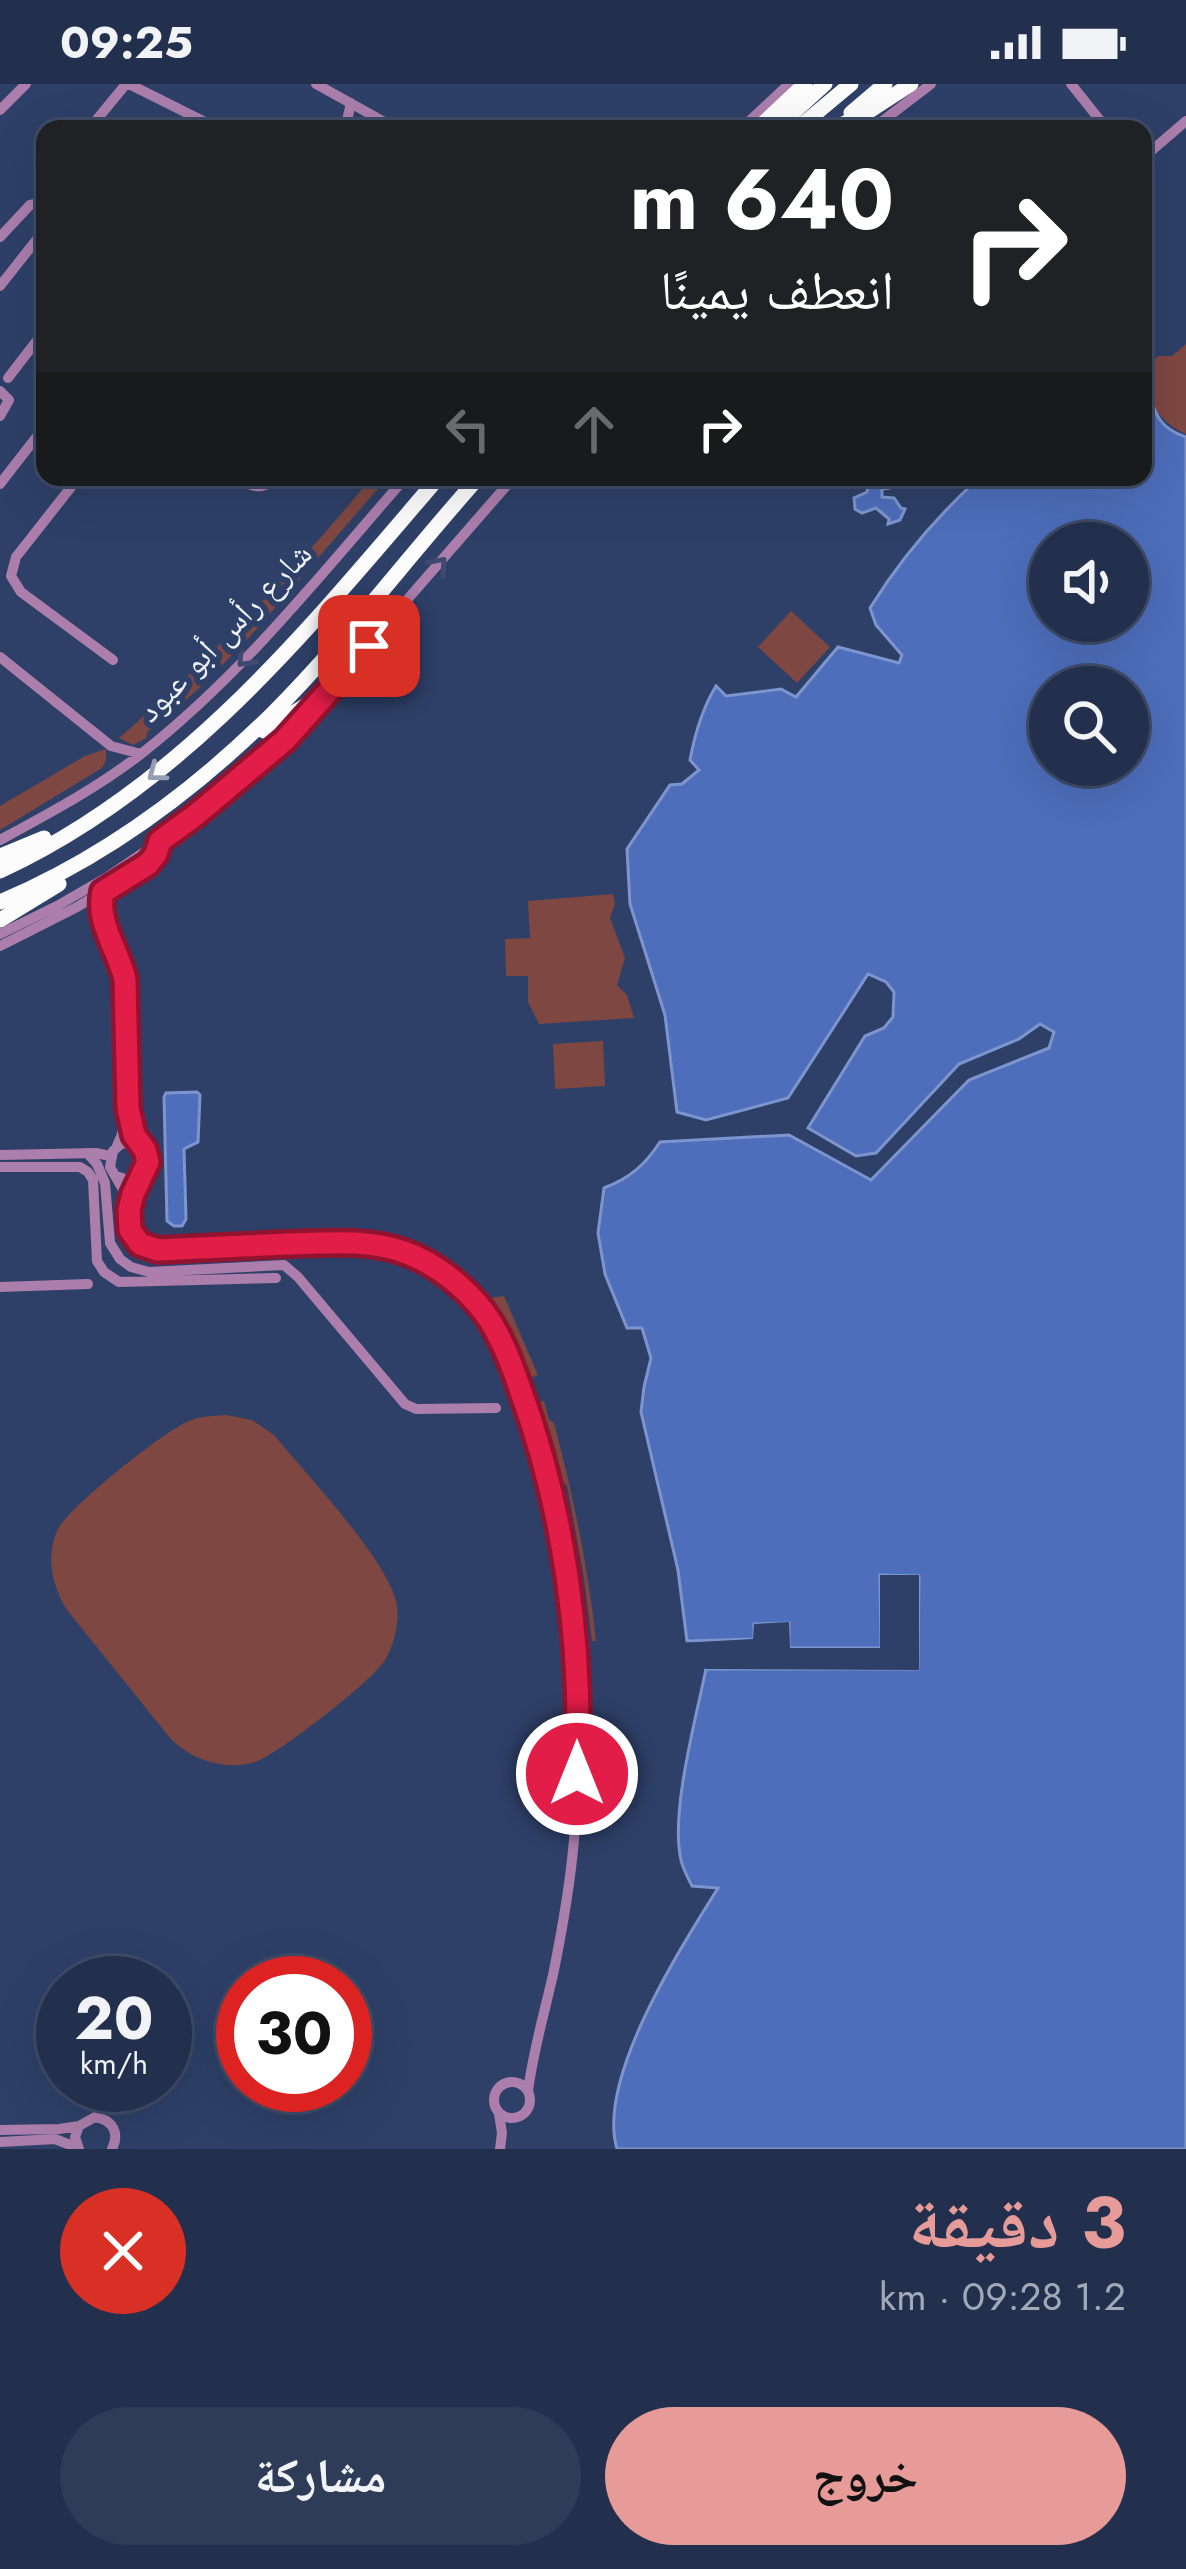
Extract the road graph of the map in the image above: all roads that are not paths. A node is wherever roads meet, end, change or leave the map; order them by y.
1 (26, 84) edge
2 (128, 84) edge
3 (316, 84) edge
4 (789, 84) edge
5 (805, 84) edge
6 (825, 84) edge
7 (851, 84) edge
8 (885, 84) edge
9 (911, 84) edge
10 (931, 84) edge
11 (1071, 84) edge
12 (350, 103) junction
13 (0, 110) edge
14 (96, 120) edge
15 (201, 120) edge
16 (347, 120) edge
17 (381, 120) edge
18 (751, 120) edge
19 (767, 120) edge
20 (785, 120) edge
21 (808, 120) edge
22 (843, 120) edge
23 (851, 120) edge
24 (884, 120) edge
25 (1100, 120) edge
26 (1186, 121) edge
27 (1152, 150) edge
28 (36, 204) edge
29 (5, 232) edge
30 (36, 241) edge
31 (31, 247) junction
32 (0, 286) edge
33 (36, 342) edge
34 (8, 378) dead end
35 (0, 391) edge
36 (0, 416) edge
37 (36, 438) edge
38 (0, 484) edge
39 (73, 486) edge
40 (398, 486) edge
41 (432, 486) edge
42 (471, 486) edge
43 (506, 486) edge
44 (0, 657) edge
45 (113, 660) dead end
46 (326, 693) junction
47 (111, 746) junction
48 (236, 748) junction
49 (141, 754) junction
50 (115, 773) junction
51 (96, 816) junction
52 (122, 836) junction
53 (0, 840) edge
54 (160, 841) junction
55 (0, 856) edge
56 (0, 871) edge
57 (103, 892) junction
58 (0, 902) edge
59 (76, 907) junction
60 (0, 920) edge
61 (104, 926) junction
62 (0, 934) edge
63 (0, 946) edge
64 (128, 1108) junction
65 (140, 1146) junction
66 (0, 1155) edge
67 (109, 1157) junction
68 (0, 1166) edge
69 (116, 1176) junction
70 (139, 1178) junction
71 (129, 1210) junction
72 (276, 1278) dead end
73 (88, 1284) dead end
74 (0, 1287) edge
75 (496, 1408) dead end
76 (534, 2053) junction
77 (508, 2082) junction
78 (528, 2091) junction
79 (497, 2111) junction
80 (520, 2117) junction
81 (80, 2126) junction
82 (0, 2130) edge
83 (28, 2141) junction
84 (0, 2142) edge
85 (78, 2148) edge
86 (60, 2149) edge
87 (112, 2149) edge
88 (501, 2149) edge

1 - 13 street
2 - 14 street
2 - 15 street
3 - 12 street
4 - 18 street
5 - 19 highway
6 - 20 highway
7 - 21 highway
8 - 22 highway
9 - 23 highway
10 - 24 street
11 - 25 street
12 - 16 street
12 - 17 street
26 - 27 street
28 - 29 street
29 - 31 street
30 - 31 street
31 - 32 street
33 - 34 street
35 - 36 street
37 - 38 street
39 - 45 street
40 -> 49 street, شارع رأس أبو عبود
41 -> 51 highway
42 - 48 highway
46 -> 43 street
44 - 47 street
46 - 48 highway
46 - 54 street
47 - 49 street
47 - 50 street
48 - 52 highway
49 - 50 street, شارع رأس أبو عبود
50 - 53 street, شارع رأس أبو عبود
51 - 55 highway
51 - 56 highway
52 - 58 highway
52 - 60 highway
54 - 57 street
54 - 62 street
57 - 59 street
57 - 61 street
59 - 61 street
59 - 63 street
61 - 64 street
64 - 65 street
64 - 67 street
65 - 67 street
65 - 70 street
66 - 67 street
67 - 69 street
67 - 75 street
68 - 72 street
69 - 70 street
69 - 71 street
70 - 71 street
71 - 76 street
73 - 74 street
76 - 77 street
76 - 78 street
77 - 78 street
77 - 79 street
78 - 80 street
79 - 80 street
79 - 88 street
80 - 88 street
81 - 82 street
81 - 85 street
81 - 87 street
83 - 84 street
83 - 85 street
83 - 86 street

